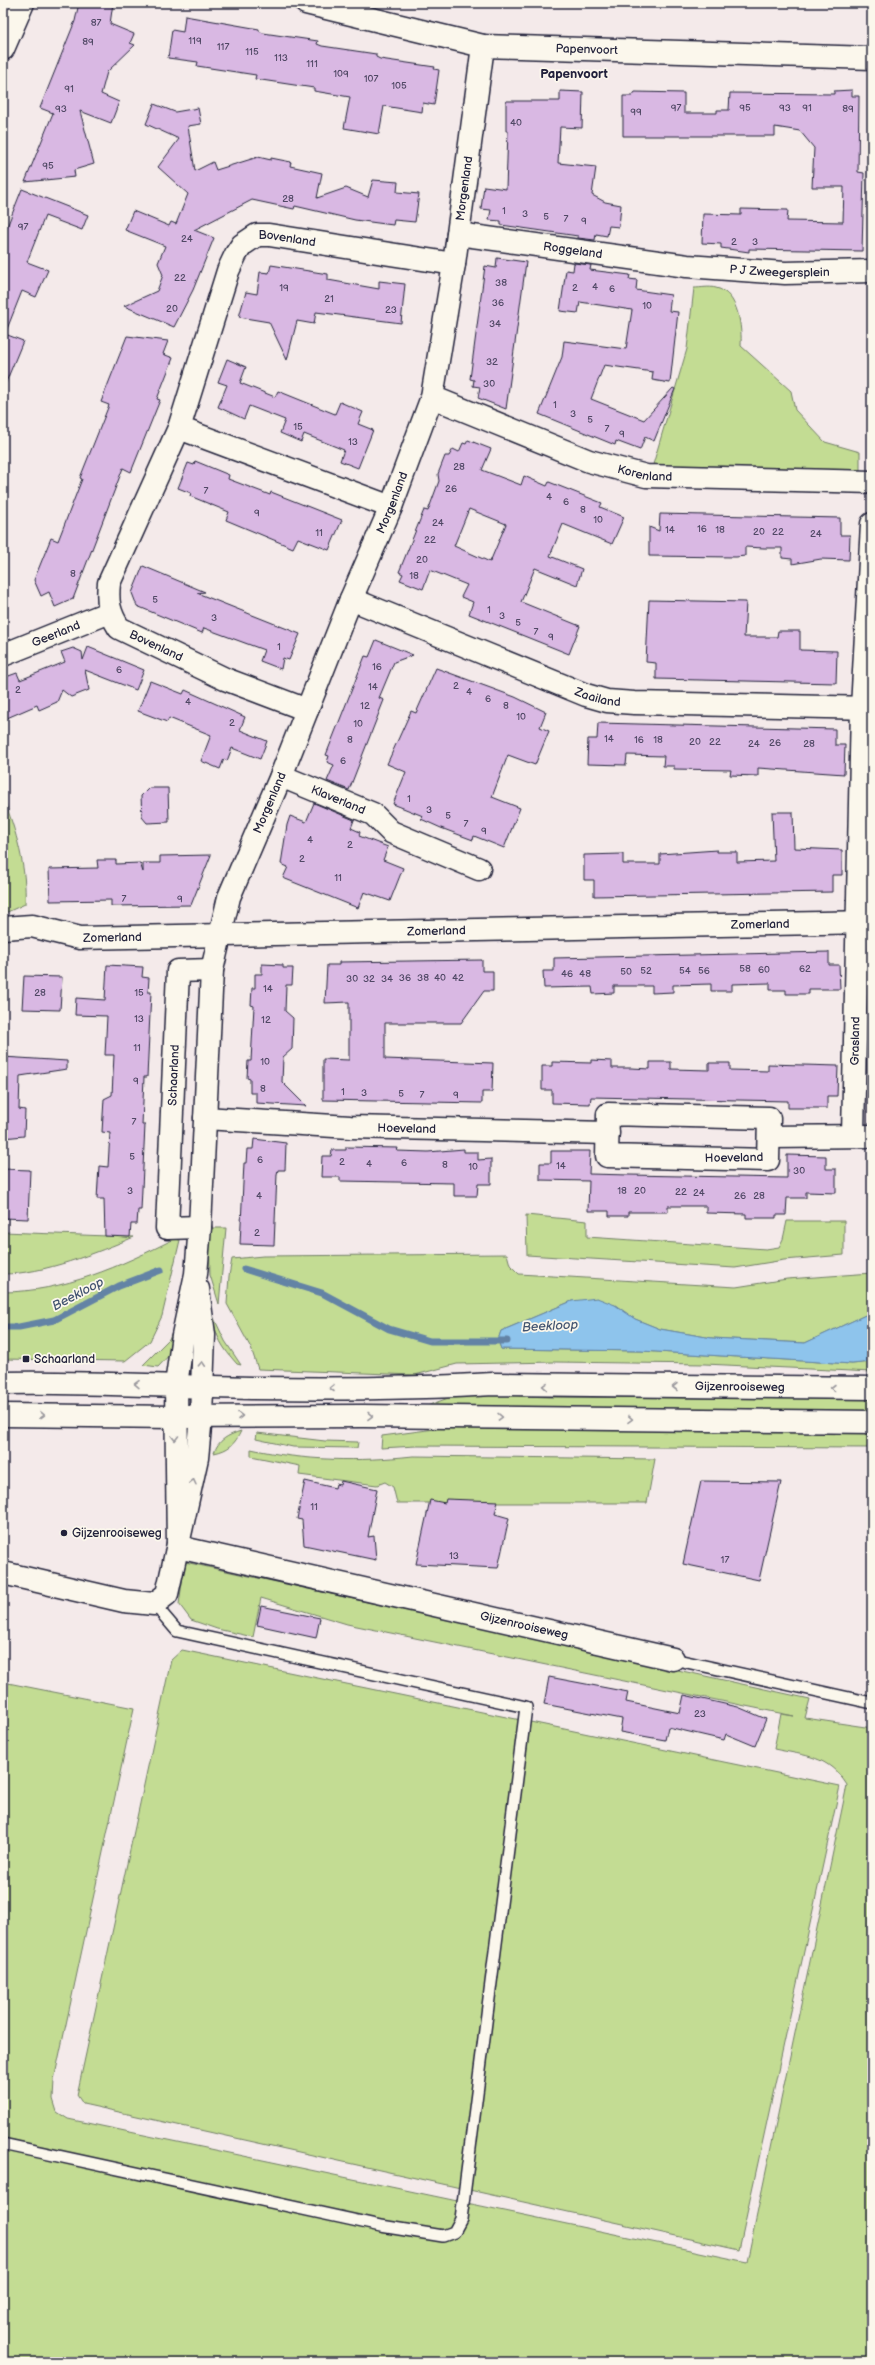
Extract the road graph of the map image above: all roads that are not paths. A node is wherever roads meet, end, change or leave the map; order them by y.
1 (23, 3) edge
2 (306, 3) edge
3 (8, 26) edge
4 (483, 46) junction
5 (3, 49) edge
6 (872, 58) edge
7 (458, 234) junction
8 (454, 264) junction
9 (687, 266) joint
10 (872, 271) edge
11 (432, 397) junction
12 (179, 428) junction
13 (872, 482) edge
14 (391, 507) junction
15 (872, 524) edge
16 (351, 599) junction
17 (110, 612) junction
18 (3, 655) edge
19 (867, 708) edge
20 (307, 710) junction
21 (281, 776) junction
22 (479, 870) dead end
23 (865, 922) edge
24 (3, 928) edge
25 (218, 936) junction
26 (212, 970) junction
27 (205, 1118) junction
28 (608, 1133) junction
29 (863, 1135) edge
30 (769, 1136) junction
31 (200, 1227) junction
32 (196, 1274) junction
33 (3, 1383) edge
34 (176, 1385) junction
35 (201, 1386) junction
36 (872, 1388) edge
37 (3, 1415) edge
38 (175, 1417) junction
39 (201, 1417) junction
40 (872, 1422) edge
41 (178, 1548) junction
42 (3, 1573) edge
43 (154, 1604) junction
44 (673, 1659) joint
45 (872, 1703) edge
46 (3, 2144) edge

1 - 3 street
2 - 4 street, Papenvoort
3 - 5 street
4 - 6 street, Papenvoort
4 - 7 street, Morgenland
7 - 8 street, Morgenland
7 - 9 street, Roggeland
8 - 11 street, Morgenland
8 - 12 street, Bovenland
9 - 10 street, P J Zweegersplein
11 - 13 street, Korenland
11 - 14 street, Morgenland
12 - 14 street
12 - 17 street, Bovenland
14 - 16 street, Morgenland
15 - 19 street, Grasland
16 - 19 street, Zaailand
16 - 20 street, Morgenland
17 - 18 street, Geerland
17 - 20 street, Bovenland
19 - 23 street, Grasland
20 - 21 street, Morgenland
21 - 22 street, Klaverland
21 - 25 street, Morgenland
23 - 25 street, Zomerland
23 - 29 street, Grasland
24 - 25 street, Zomerland
25 - 26 street
26 - 27 street
26 - 31 street, Schaarland
27 - 28 street, Hoeveland
27 - 31 street
28 - 30 street, Hoeveland
28 - 30 street, Hoeveland
29 - 30 street, Hoeveland
31 - 32 street
32 - 34 street
35 -> 32 street
34 -> 33 street, Gijzenrooiseweg
34 - 35 street, Gijzenrooiseweg
34 - 38 street
36 -> 35 street, Gijzenrooiseweg
35 - 39 street
37 -> 38 street
38 - 39 street
38 -> 41 street
39 -> 40 street
41 -> 39 street
41 - 43 street
41 - 44 street, Gijzenrooiseweg
42 - 43 street
43 - 46 lane
44 - 45 lane, Gijzenrooiseweg

